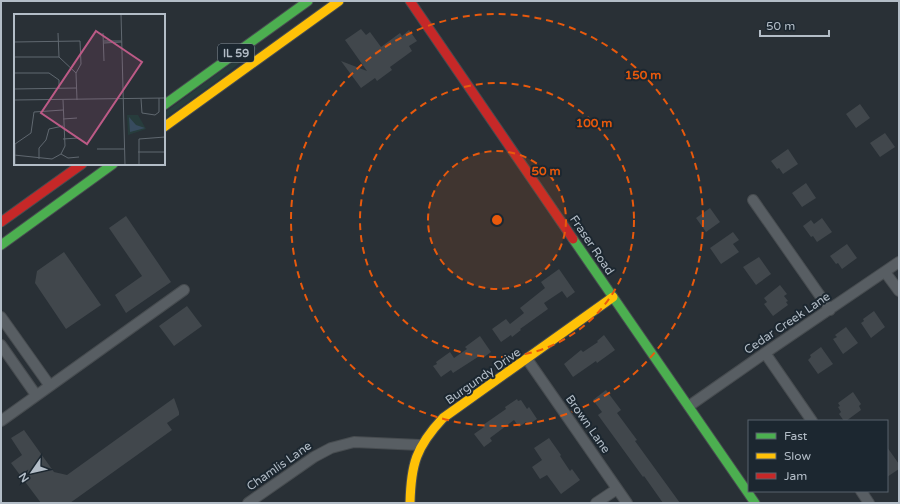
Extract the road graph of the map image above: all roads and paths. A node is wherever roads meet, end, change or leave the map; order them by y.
1 (308, 1) edge
2 (339, 1) edge
3 (410, 1) edge
4 (165, 104) edge
5 (165, 126) edge
6 (81, 165) edge
7 (112, 165) edge
8 (753, 200) dead end
9 (1, 222) edge
10 (1, 245) edge
11 (899, 262) edge
12 (885, 272) junction
13 (184, 290) dead end
14 (899, 292) edge
15 (613, 297) junction
16 (830, 310) junction
17 (1, 317) edge
18 (1, 345) edge
19 (765, 353) junction
20 (527, 359) junction
21 (50, 386) junction
22 (36, 396) junction
23 (689, 406) junction
24 (811, 420) edge
25 (1, 421) edge
26 (420, 445) junction
27 (617, 489) junction
28 (862, 492) edge
29 (248, 503) edge
30 (410, 503) edge
31 (596, 503) edge
32 (627, 503) edge
33 (755, 503) edge
34 (869, 503) edge

1 - 4 street, IL 59
2 - 5 street, IL 59
3 - 15 street, Fraser Road
6 - 9 street
7 - 10 street
8 - 16 street
11 - 12 street, Cedar Creek Lane
12 - 14 street
12 - 16 street, Cedar Creek Lane
13 - 21 street
15 - 20 street, Burgundy Drive
15 - 23 street, Fraser Road
16 - 19 street, Cedar Creek Lane
17 - 21 street
18 - 22 street
19 - 23 street, Cedar Creek Lane
19 - 24 street
20 - 26 street, Burgundy Drive
20 - 27 street, Brown Lane
21 - 22 street
22 - 25 street
23 - 33 street, Fraser Road
26 - 29 street, Chamlis Lane
26 - 30 street, Burgundy Drive
27 - 31 street
27 - 32 street, Brown Lane
28 - 34 street

